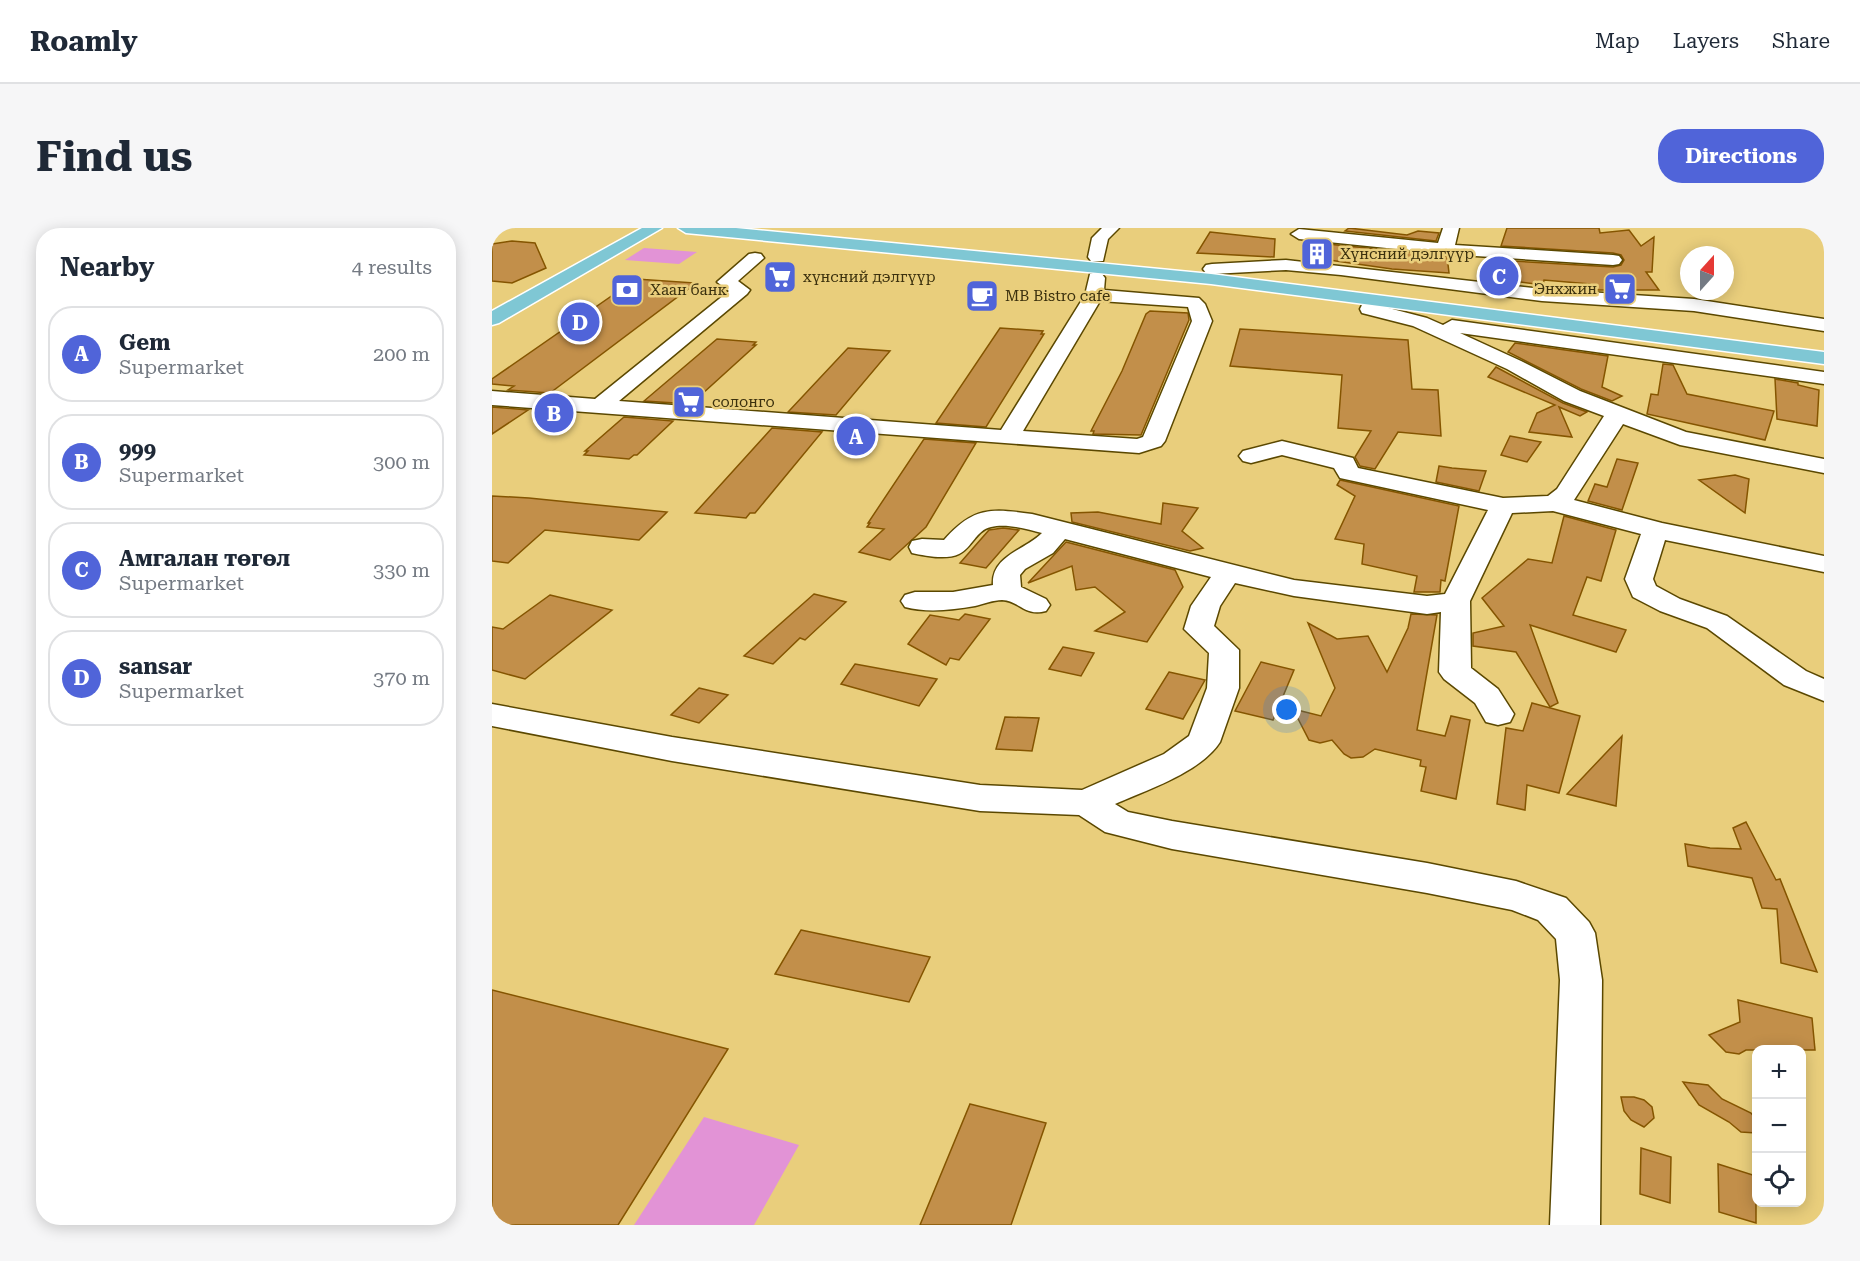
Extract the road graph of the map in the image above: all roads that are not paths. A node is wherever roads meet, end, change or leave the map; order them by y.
1 (654, 228) edge
2 (686, 228) edge
3 (746, 228) edge
4 (1111, 228) edge
5 (1451, 228) edge
6 (1299, 234) dead end
7 (1510, 236) dead end
8 (1445, 249) junction
9 (1496, 252) junction
10 (755, 258) dead end
11 (1613, 260) dead end
12 (1212, 269) junction
13 (1465, 275) junction
14 (1095, 277) junction
15 (1369, 309) dead end
16 (492, 319) edge
17 (1420, 322) junction
18 (1824, 325) edge
19 (1824, 345) edge
20 (1824, 358) edge
21 (1824, 378) edge
22 (492, 398) edge
23 (600, 406) junction
24 (1618, 415) junction
25 (1008, 437) junction
26 (1251, 456) dead end
27 (1824, 466) edge
28 (1554, 503) junction
29 (1503, 506) junction
30 (1059, 530) junction
31 (1655, 530) junction
32 (922, 547) dead end
33 (1824, 564) edge
34 (1228, 573) junction
35 (1007, 591) junction
36 (1456, 601) junction
37 (915, 602) dead end
38 (1036, 605) dead end
39 (1824, 691) edge
40 (1498, 714) dead end
41 (492, 715) edge
42 (1086, 803) junction
43 (1575, 1225) edge

1 - 16 main road
2 - 20 main road
3 - 14 main road
4 - 14 street
5 - 8 street
6 - 8 street
7 - 9 street
8 - 9 street
9 - 11 street
9 - 13 street
10 - 23 street
12 - 13 street
12 - 14 main road
12 - 19 main road
13 - 18 street
14 - 25 street
14 - 25 street
15 - 17 street
17 - 21 street
17 - 24 street
22 - 23 street
23 - 25 street
24 - 27 street
24 - 28 street
26 - 29 street
28 - 29 street
28 - 31 street
29 - 36 street
30 - 32 street
30 - 34 street
30 - 35 street
31 - 33 street
31 - 39 street
34 - 36 street
34 - 42 street
35 - 37 street
35 - 38 street
36 - 40 street
41 - 42 street
42 - 43 street

